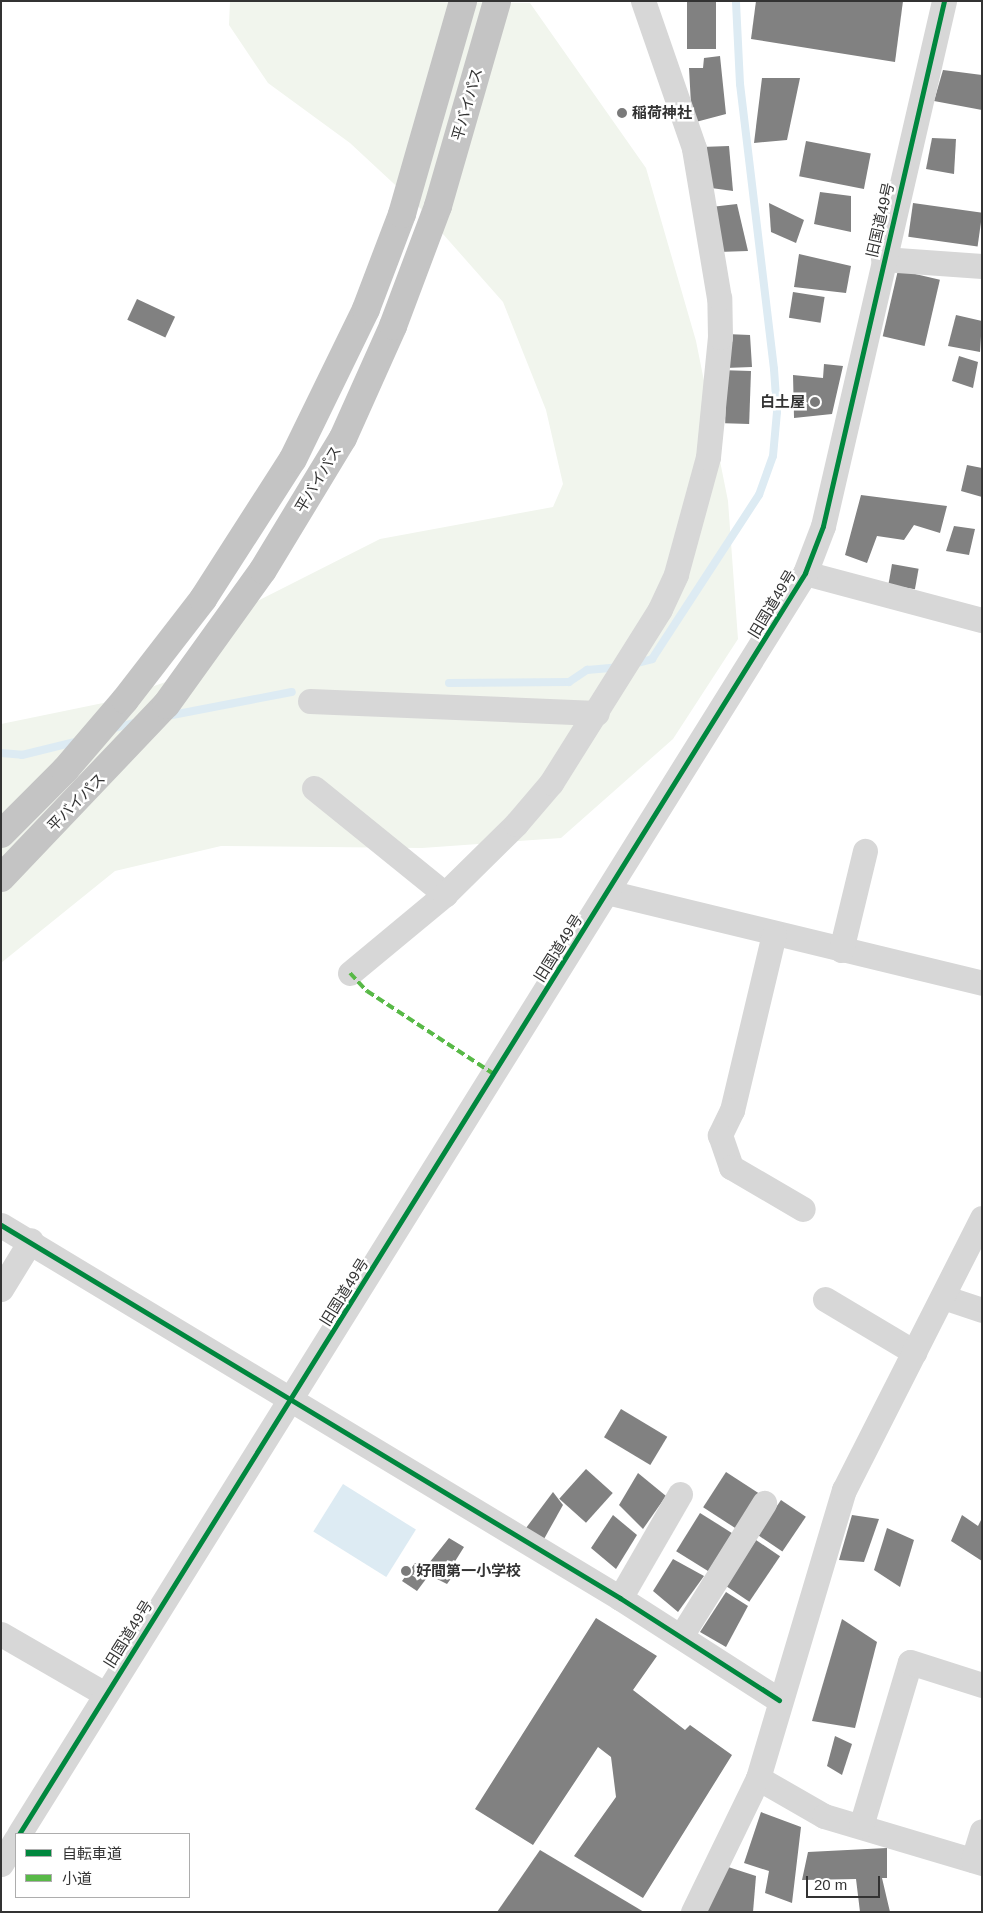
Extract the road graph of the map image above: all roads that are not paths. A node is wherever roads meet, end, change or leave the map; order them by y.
1 (463, 1) edge
2 (498, 1) edge
3 (643, 1) edge
4 (944, 1) edge
5 (883, 259) junction
6 (982, 266) edge
7 (805, 573) junction
8 (982, 620) edge
9 (310, 701) dead end
10 (597, 713) junction
11 (314, 788) dead end
12 (1, 834) edge
13 (865, 851) dead end
14 (1, 878) edge
15 (607, 892) junction
16 (445, 894) junction
17 (774, 934) junction
18 (842, 950) junction
19 (350, 972) dead end
20 (982, 983) edge
21 (804, 1209) dead end
22 (982, 1218) edge
23 (1, 1225) edge
24 (31, 1240) junction
25 (1, 1289) edge
26 (825, 1299) dead end
27 (949, 1299) junction
28 (982, 1310) edge
29 (914, 1352) junction
30 (291, 1401) junction
31 (680, 1494) dead end
32 (764, 1503) dead end
33 (620, 1598) junction
34 (1, 1634) edge
35 (681, 1636) junction
36 (982, 1684) edge
37 (105, 1694) junction
38 (780, 1700) junction
39 (758, 1778) junction
40 (861, 1826) junction
41 (982, 1831) edge
42 (20, 1833) edge
43 (15, 1841) edge
44 (977, 1862) edge
45 (1, 1864) edge
46 (693, 1912) edge

1 - 12 highway, 平バイパス
2 - 14 highway, 平バイパス
3 - 10 street
4 - 5 street, 旧国道49号
5 - 6 street
5 - 7 street, 旧国道49号
7 - 8 street
7 - 15 street, 旧国道49号
9 - 10 street
10 - 16 street
11 - 16 street
13 - 18 street
15 - 17 street
15 - 30 street, 旧国道49号
16 - 19 street
17 - 18 street
17 - 21 street
18 - 20 street
22 - 27 street
23 - 24 street
24 - 25 street
24 - 30 street
26 - 29 street
27 - 28 street
27 - 29 street
29 - 38 street
30 - 33 street
30 - 37 street, 旧国道49号
31 - 33 street
32 - 35 street
33 - 35 street
34 - 37 street
35 - 38 street
36 - 40 street
37 - 42 street, 旧国道49号
38 - 39 street
39 - 40 street
39 - 46 street
40 - 44 street
41 - 44 street
43 - 45 street

